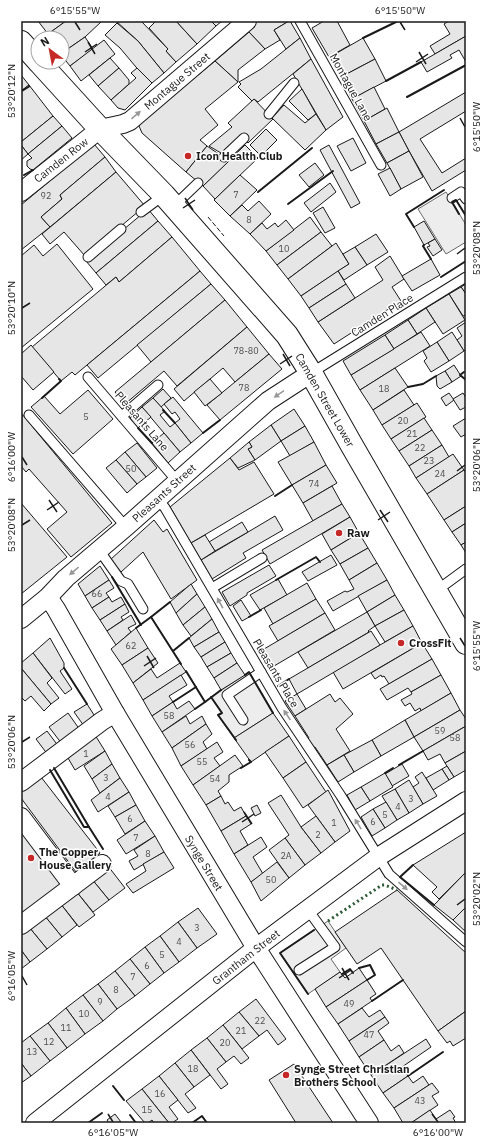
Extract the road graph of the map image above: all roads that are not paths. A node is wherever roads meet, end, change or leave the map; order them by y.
1 (247, 21) edge
2 (300, 21) edge
3 (21, 42) edge
4 (30, 53) edge
5 (45, 70) edge
6 (294, 83) dead end
7 (269, 114) dead end
8 (100, 129) junction
9 (244, 138) dead end
10 (224, 157) dead end
11 (381, 165) dead end
12 (198, 183) dead end
13 (21, 192) edge
14 (452, 198) dead end
15 (466, 199) edge
16 (169, 200) junction
17 (141, 212) dead end
18 (121, 229) dead end
19 (88, 257) dead end
20 (466, 277) edge
21 (311, 373) junction
22 (88, 377) dead end
23 (158, 385) dead end
24 (29, 415) dead end
25 (122, 416) junction
26 (177, 481) junction
27 (158, 499) junction
28 (126, 527) junction
29 (99, 550) junction
30 (262, 558) dead end
31 (466, 569) edge
32 (212, 588) junction
33 (436, 591) junction
34 (48, 597) junction
35 (144, 609) dead end
36 (21, 619) edge
37 (466, 643) edge
38 (261, 672) junction
39 (115, 713) junction
40 (243, 720) dead end
41 (21, 782) edge
42 (466, 801) edge
43 (21, 817) edge
44 (378, 857) junction
45 (102, 864) dead end
46 (73, 886) junction
47 (308, 910) junction
48 (21, 925) edge
49 (466, 942) edge
50 (256, 948) junction
51 (299, 970) dead end
52 (35, 1123) edge
53 (369, 1123) edge

8 -> 1 street, Montague Street
2 - 11 lane, Montague Lane
3 - 4 main road, Camden Street Lower
5 - 8 main road, Camden Street Lower
6 - 7 lane
8 - 13 street, Camden Row
8 - 16 main road, Camden Street Lower
9 - 10 lane
12 - 16 lane
14 - 15 lane
16 - 17 lane
16 - 21 main road, Camden Street Lower
18 - 19 lane
20 - 21 lane, Camden Place
21 -> 26 street, Pleasants Street
21 - 33 main road, Camden Street Lower
22 - 25 lane, Pleasants Lane
23 - 25 lane
24 - 28 lane
25 - 26 lane, Pleasants Lane
26 - 27 street, Pleasants Street
27 - 28 street, Pleasants Street
27 - 32 lane, Pleasants Place
28 - 29 street, Pleasants Street
29 -> 34 street, Pleasants Street
29 - 35 lane
30 - 32 lane
31 - 33 lane
38 -> 32 lane, Pleasants Place
33 - 37 main road, Camden Street Lower
34 - 36 street, Pleasants Street
34 - 39 street, Synge Street
38 - 40 lane
44 -> 38 lane, Pleasants Place
39 - 41 street
39 - 50 street, Synge Street
42 - 44 street, Grantham Street
43 - 46 street
44 - 47 street, Grantham Street
44 -> 49 lane, Pleasants Place
45 - 46 street
46 - 48 street
47 - 50 street, Grantham Street
47 - 51 lane
50 - 52 street, Grantham Street
50 - 53 street, Synge Street

